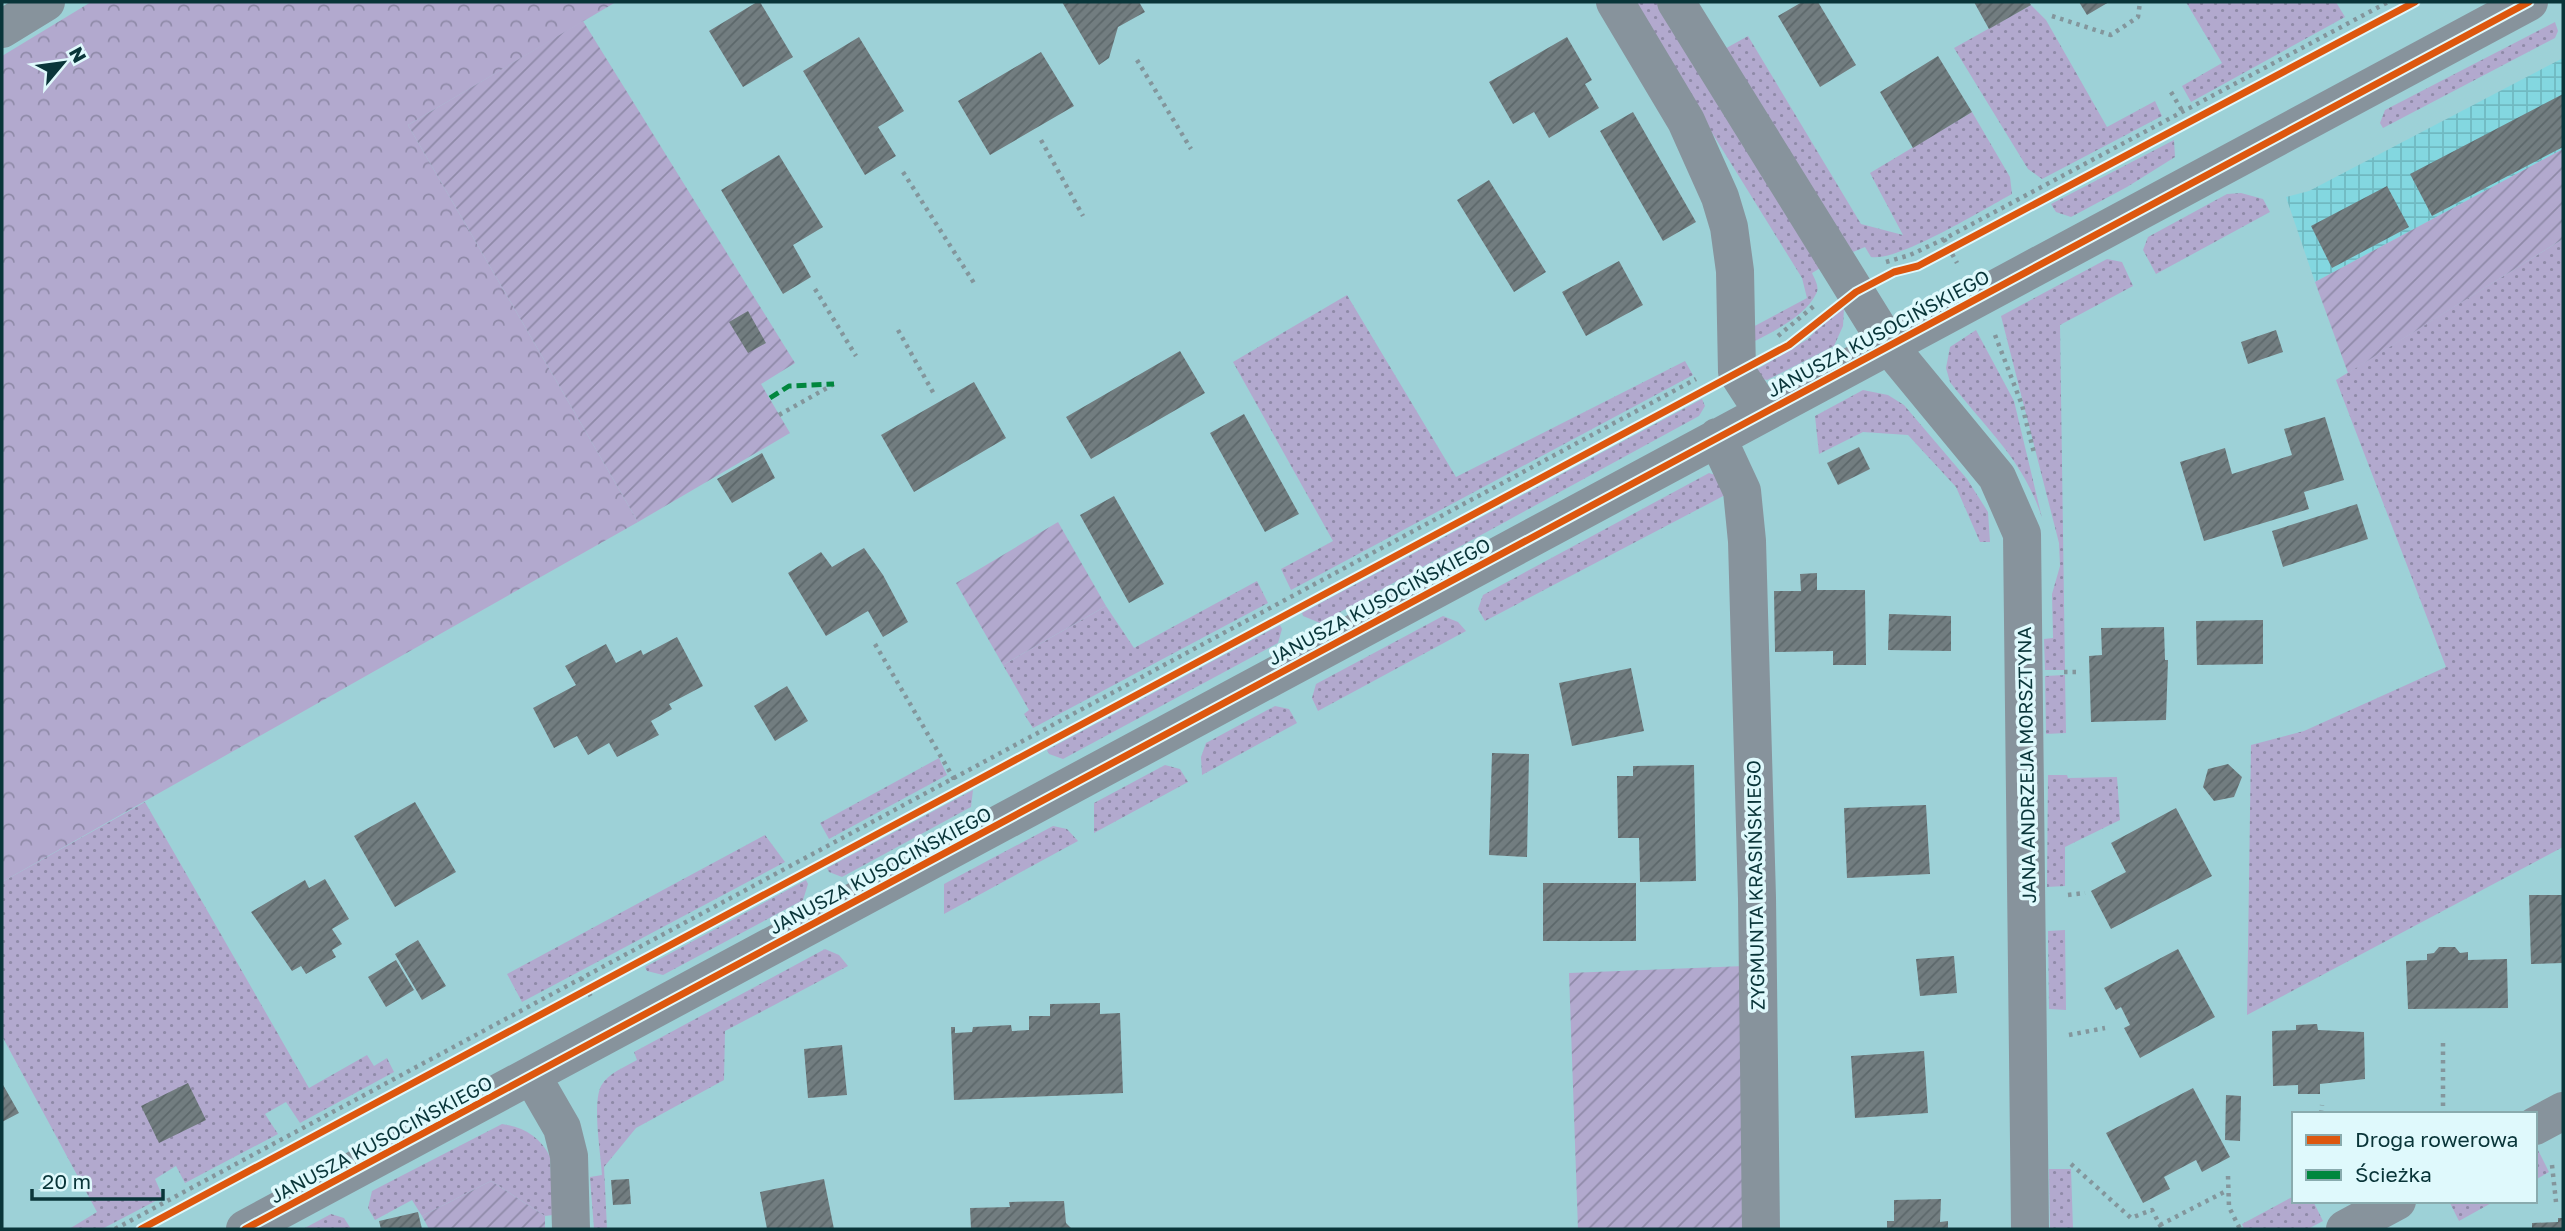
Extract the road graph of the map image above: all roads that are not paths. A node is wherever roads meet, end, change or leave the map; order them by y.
1 (46, 2) edge
2 (1615, 2) edge
3 (1675, 2) edge
4 (2529, 2) edge
5 (2, 29) edge
6 (1889, 346) junction
7 (1763, 412) junction
8 (1717, 437) junction
9 (532, 1076) junction
10 (2563, 1111) edge
11 (2537, 1125) edge
12 (2393, 1203) edge
13 (244, 1229) edge
14 (571, 1229) edge
15 (1761, 1229) edge
16 (2030, 1229) edge
17 (2345, 1229) edge

1 - 5 street
2 - 7 street
3 - 6 street, JANA ANDRZEJA MORSZTYNA
4 - 6 street, JANUSZA KUSOCIŃSKIEGO
6 - 7 street, JANUSZA KUSOCIŃSKIEGO
6 - 16 street, JANA ANDRZEJA MORSZTYNA
7 - 8 street, JANUSZA KUSOCIŃSKIEGO
8 - 9 street, JANUSZA KUSOCIŃSKIEGO
8 - 15 street, ZYGMUNTA KRASIŃSKIEGO
9 - 13 street, JANUSZA KUSOCIŃSKIEGO
9 - 14 street
10 - 11 street
12 - 17 street

